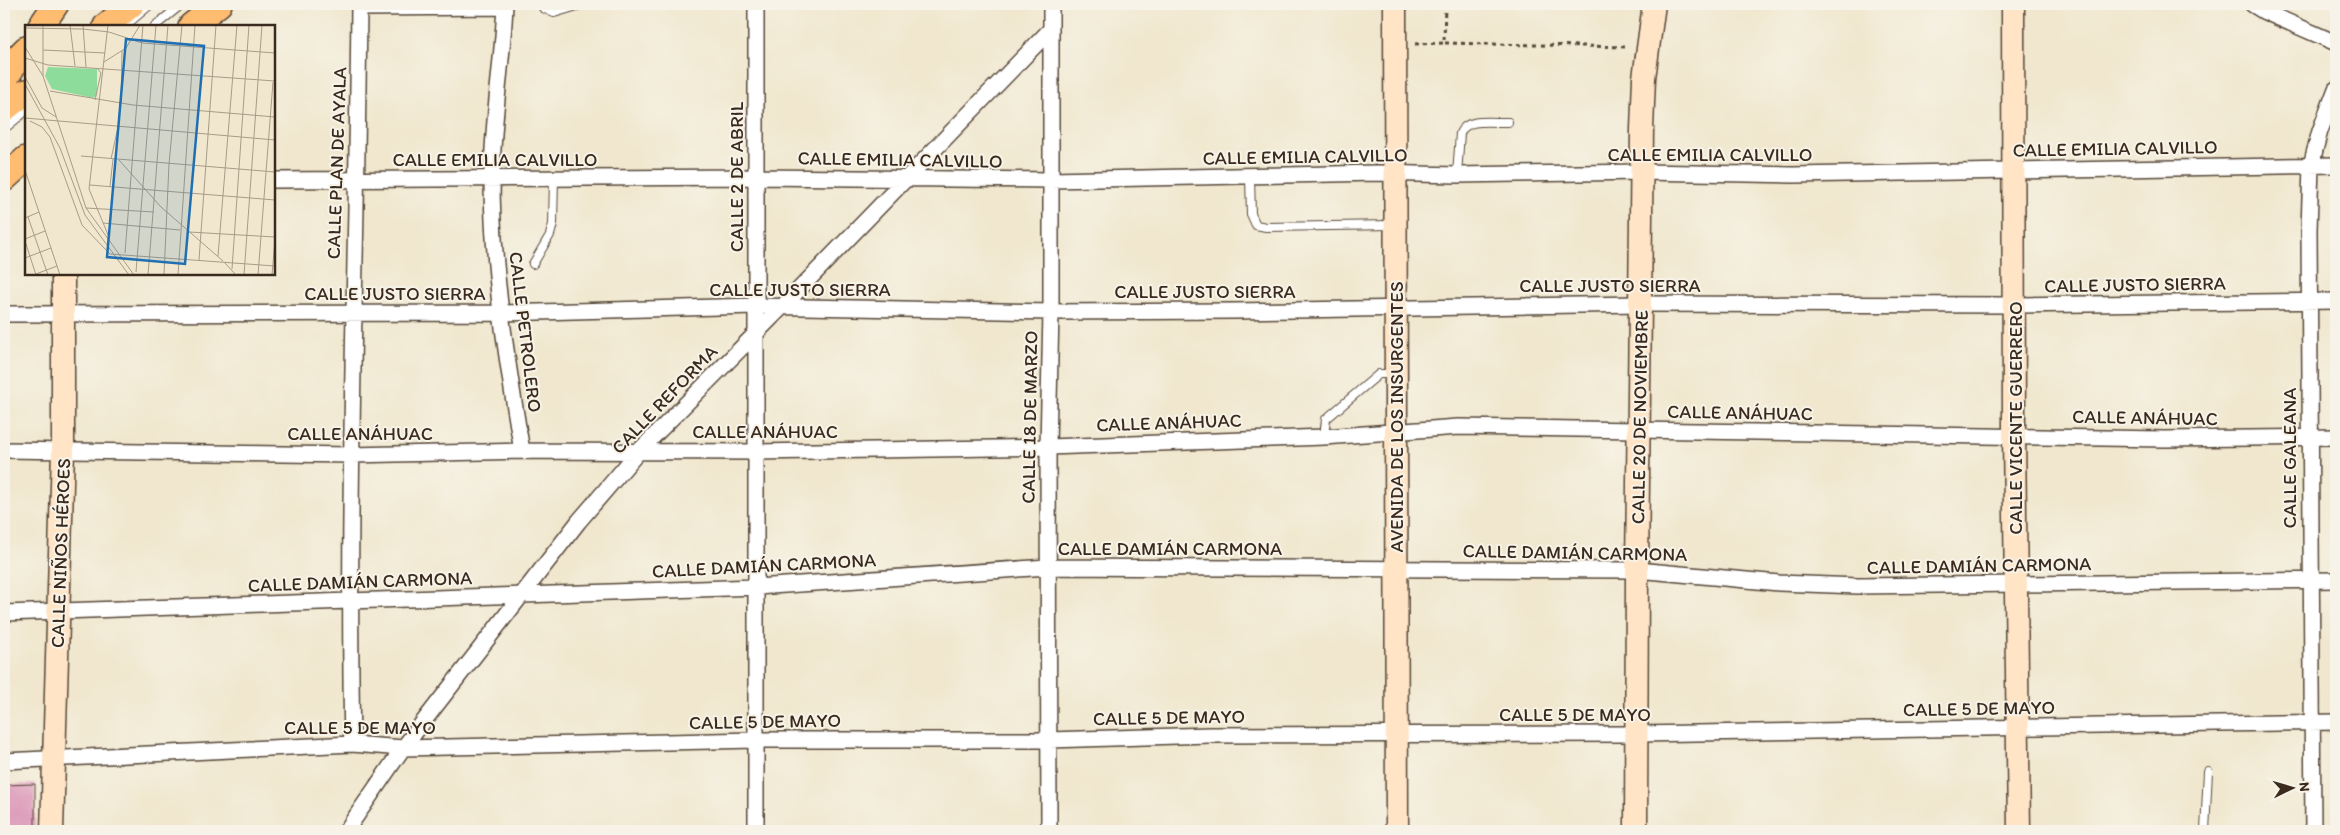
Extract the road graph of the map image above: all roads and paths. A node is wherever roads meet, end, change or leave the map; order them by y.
1 (132, 4) edge
2 (151, 4) edge
3 (182, 4) edge
4 (220, 4) edge
5 (541, 4) edge
6 (584, 4) edge
7 (756, 4) edge
8 (1051, 4) edge
9 (1395, 4) edge
10 (1446, 4) edge
11 (1654, 4) edge
12 (2013, 4) edge
13 (2252, 4) edge
14 (359, 6) edge
15 (505, 6) edge
16 (107, 25) edge
17 (127, 25) edge
18 (156, 25) edge
19 (192, 25) edge
20 (1051, 29) junction
21 (2336, 42) edge
22 (1444, 43) junction
23 (1396, 44) junction
24 (1648, 48) junction
25 (25, 50) edge
26 (4, 82) edge
27 (2336, 89) edge
28 (25, 93) edge
29 (4, 109) edge
30 (25, 112) edge
31 (1508, 122) dead end
32 (4, 129) edge
33 (25, 160) edge
34 (2311, 165) junction
35 (2336, 165) edge
36 (2014, 170) junction
37 (1642, 172) junction
38 (1397, 174) junction
39 (1457, 175) junction
40 (756, 177) junction
41 (492, 178) junction
42 (554, 178) junction
43 (1250, 178) junction
44 (904, 179) junction
45 (4, 180) edge
46 (275, 180) edge
47 (355, 180) junction
48 (1051, 180) junction
49 (25, 184) edge
50 (1396, 225) junction
51 (533, 264) dead end
52 (63, 275) edge
53 (74, 275) edge
54 (2308, 301) junction
55 (2336, 301) edge
56 (1641, 304) junction
57 (2014, 305) junction
58 (755, 306) junction
59 (782, 307) junction
60 (1396, 308) junction
61 (1051, 312) junction
62 (69, 313) junction
63 (352, 313) junction
64 (501, 313) junction
65 (4, 314) edge
66 (755, 334) junction
67 (1397, 374) junction
68 (1397, 431) junction
69 (1638, 431) junction
70 (2014, 435) junction
71 (1324, 437) junction
72 (2309, 437) junction
73 (2336, 437) edge
74 (1048, 446) junction
75 (4, 450) edge
76 (68, 450) junction
77 (522, 451) junction
78 (639, 451) junction
79 (756, 452) junction
80 (351, 455) junction
81 (1048, 567) junction
82 (1395, 569) junction
83 (1636, 570) junction
84 (2336, 580) edge
85 (2310, 581) junction
86 (2016, 585) junction
87 (756, 587) junction
88 (520, 596) junction
89 (349, 601) junction
90 (65, 610) junction
91 (4, 613) edge
92 (2313, 722) junction
93 (2336, 722) edge
94 (2018, 728) junction
95 (1637, 734) junction
96 (1396, 735) junction
97 (756, 740) junction
98 (1050, 740) junction
99 (352, 744) junction
100 (403, 748) junction
101 (58, 757) junction
102 (4, 761) edge
103 (2208, 771) dead end
104 (52, 831) edge
105 (64, 831) edge
106 (346, 831) edge
107 (756, 831) edge
108 (1049, 831) edge
109 (1397, 831) edge
110 (1636, 831) edge
111 (2019, 831) edge
112 (2205, 831) edge
113 (2313, 831) edge

1 - 16 main road
2 - 17 lane
3 - 18 lane
4 - 19 main road
5 - 6 lane
7 - 40 street, CALLE 2 DE ABRIL
8 - 20 street, CALLE 18 DE MARZO
9 - 23 main road, AVENIDA DE LOS INSURGENTES
10 - 22 path
11 - 24 main road, CALLE 20 DE NOVIEMBRE
12 - 36 main road, CALLE VICENTE GUERRERO
13 - 21 street
14 - 15 street, CALLE PETROLERO
14 - 47 street, CALLE PLAN DE AYALA
15 - 41 street, CALLE PETROLERO
20 - 44 street, CALLE REFORMA
20 - 48 street, CALLE 18 DE MARZO
22 - 23 path
22 - 24 path
23 - 38 main road, AVENIDA DE LOS INSURGENTES
24 - 37 main road, CALLE 20 DE NOVIEMBRE
25 - 26 main road
27 - 34 street, CALLE GALEANA
28 - 29 main road
30 - 32 lane
31 - 39 lane
33 - 45 main road
34 - 35 street, CALLE EMILIA CALVILLO
34 - 36 street, CALLE EMILIA CALVILLO
34 - 54 street, CALLE GALEANA
36 - 37 street, CALLE EMILIA CALVILLO
36 - 57 main road, CALLE VICENTE GUERRERO
37 - 39 street, CALLE EMILIA CALVILLO
37 - 56 main road, CALLE 20 DE NOVIEMBRE
38 - 39 street, CALLE EMILIA CALVILLO
38 - 43 street, CALLE EMILIA CALVILLO
38 - 50 main road, AVENIDA DE LOS INSURGENTES
40 - 42 street, CALLE EMILIA CALVILLO
40 - 44 street, CALLE EMILIA CALVILLO
40 - 58 street, CALLE 2 DE ABRIL
41 - 42 street, CALLE EMILIA CALVILLO
41 - 47 street, CALLE EMILIA CALVILLO
41 - 64 street, CALLE PETROLERO
42 - 51 lane
43 - 48 street, CALLE EMILIA CALVILLO
43 - 50 lane
44 - 48 street, CALLE EMILIA CALVILLO
44 - 59 street, CALLE REFORMA
45 - 49 main road
46 - 47 street, CALLE EMILIA CALVILLO
47 - 63 street, CALLE PLAN DE AYALA
48 - 61 street, CALLE 18 DE MARZO
50 - 60 main road, AVENIDA DE LOS INSURGENTES
52 - 62 main road, CALLE NIÑOS HÉROES
53 - 62 main road, CALLE NIÑOS HÉROES
54 - 55 street, CALLE JUSTO SIERRA
54 - 57 street, CALLE JUSTO SIERRA
54 - 72 street, CALLE GALEANA
56 - 57 street, CALLE JUSTO SIERRA
56 - 60 street, CALLE JUSTO SIERRA
56 - 69 main road, CALLE 20 DE NOVIEMBRE
57 - 70 main road, CALLE VICENTE GUERRERO
58 - 59 street, CALLE JUSTO SIERRA
58 - 64 street, CALLE JUSTO SIERRA
58 - 66 street, CALLE 2 DE ABRIL
59 - 61 street, CALLE JUSTO SIERRA
59 - 66 street, CALLE REFORMA
60 - 61 street, CALLE JUSTO SIERRA
60 - 67 main road, AVENIDA DE LOS INSURGENTES
61 - 74 street, CALLE 18 DE MARZO
62 - 63 street, CALLE JUSTO SIERRA
62 - 65 street, CALLE JUSTO SIERRA
62 - 76 main road, CALLE NIÑOS HÉROES
63 - 64 street, CALLE JUSTO SIERRA
63 - 80 street, CALLE PLAN DE AYALA
64 - 77 street, CALLE PETROLERO
66 - 78 street, CALLE REFORMA
66 - 79 street, CALLE 2 DE ABRIL
67 - 68 main road, AVENIDA DE LOS INSURGENTES
67 - 71 lane
68 - 69 street, CALLE ANÁHUAC
68 - 71 street, CALLE ANÁHUAC
68 - 82 main road, AVENIDA DE LOS INSURGENTES
69 - 70 street, CALLE ANÁHUAC
69 - 83 main road, CALLE 20 DE NOVIEMBRE
70 - 72 street, CALLE ANÁHUAC
70 - 86 main road, CALLE VICENTE GUERRERO
71 - 74 street, CALLE ANÁHUAC
72 - 73 street, CALLE ANÁHUAC
72 - 85 street, CALLE GALEANA
74 - 79 street, CALLE ANÁHUAC
74 - 81 street, CALLE 18 DE MARZO
75 - 76 street, CALLE ANÁHUAC
76 - 80 street, CALLE ANÁHUAC
76 - 90 main road, CALLE NIÑOS HÉROES
77 - 78 street, CALLE ANÁHUAC
77 - 80 street, CALLE ANÁHUAC
78 - 79 street, CALLE ANÁHUAC
78 - 88 street, CALLE REFORMA
79 - 87 street, CALLE 2 DE ABRIL
80 - 89 street, CALLE PLAN DE AYALA
81 - 82 street, CALLE DAMIÁN CARMONA
81 - 87 street, CALLE DAMIÁN CARMONA
81 - 98 street, CALLE 18 DE MARZO
82 - 83 street, CALLE DAMIÁN CARMONA
82 - 96 main road, AVENIDA DE LOS INSURGENTES
83 - 86 street, CALLE DAMIÁN CARMONA
83 - 95 main road, CALLE 20 DE NOVIEMBRE
84 - 85 street, CALLE DAMIÁN CARMONA
85 - 86 street, CALLE DAMIÁN CARMONA
85 - 92 street, CALLE GALEANA
86 - 94 main road, CALLE VICENTE GUERRERO
87 - 88 street, CALLE DAMIÁN CARMONA
87 - 97 street, CALLE 2 DE ABRIL
88 - 89 street, CALLE DAMIÁN CARMONA
88 - 100 street, CALLE REFORMA
89 - 90 street, CALLE DAMIÁN CARMONA
89 - 99 street, CALLE PLAN DE AYALA
90 - 91 street, CALLE DAMIÁN CARMONA
90 - 101 main road, CALLE NIÑOS HÉROES
92 - 93 street, CALLE 5 DE MAYO
92 - 94 street, CALLE 5 DE MAYO
92 - 113 street, CALLE GALEANA
94 - 95 street, CALLE 5 DE MAYO
94 - 111 main road, CALLE VICENTE GUERRERO
95 - 96 street, CALLE 5 DE MAYO
95 - 110 main road, CALLE 20 DE NOVIEMBRE
96 - 98 street, CALLE 5 DE MAYO
96 - 109 main road, AVENIDA DE LOS INSURGENTES
97 - 98 street, CALLE 5 DE MAYO
97 - 100 street, CALLE 5 DE MAYO
97 - 107 street, CALLE 2 DE ABRIL
98 - 108 street, CALLE 18 DE MARZO
99 - 100 street, CALLE 5 DE MAYO
99 - 101 street, CALLE 5 DE MAYO
100 - 106 street, CALLE REFORMA
101 - 102 street, CALLE 5 DE MAYO
101 - 104 main road, CALLE NIÑOS HÉROES
101 - 105 main road, CALLE NIÑOS HÉROES
103 - 112 lane

